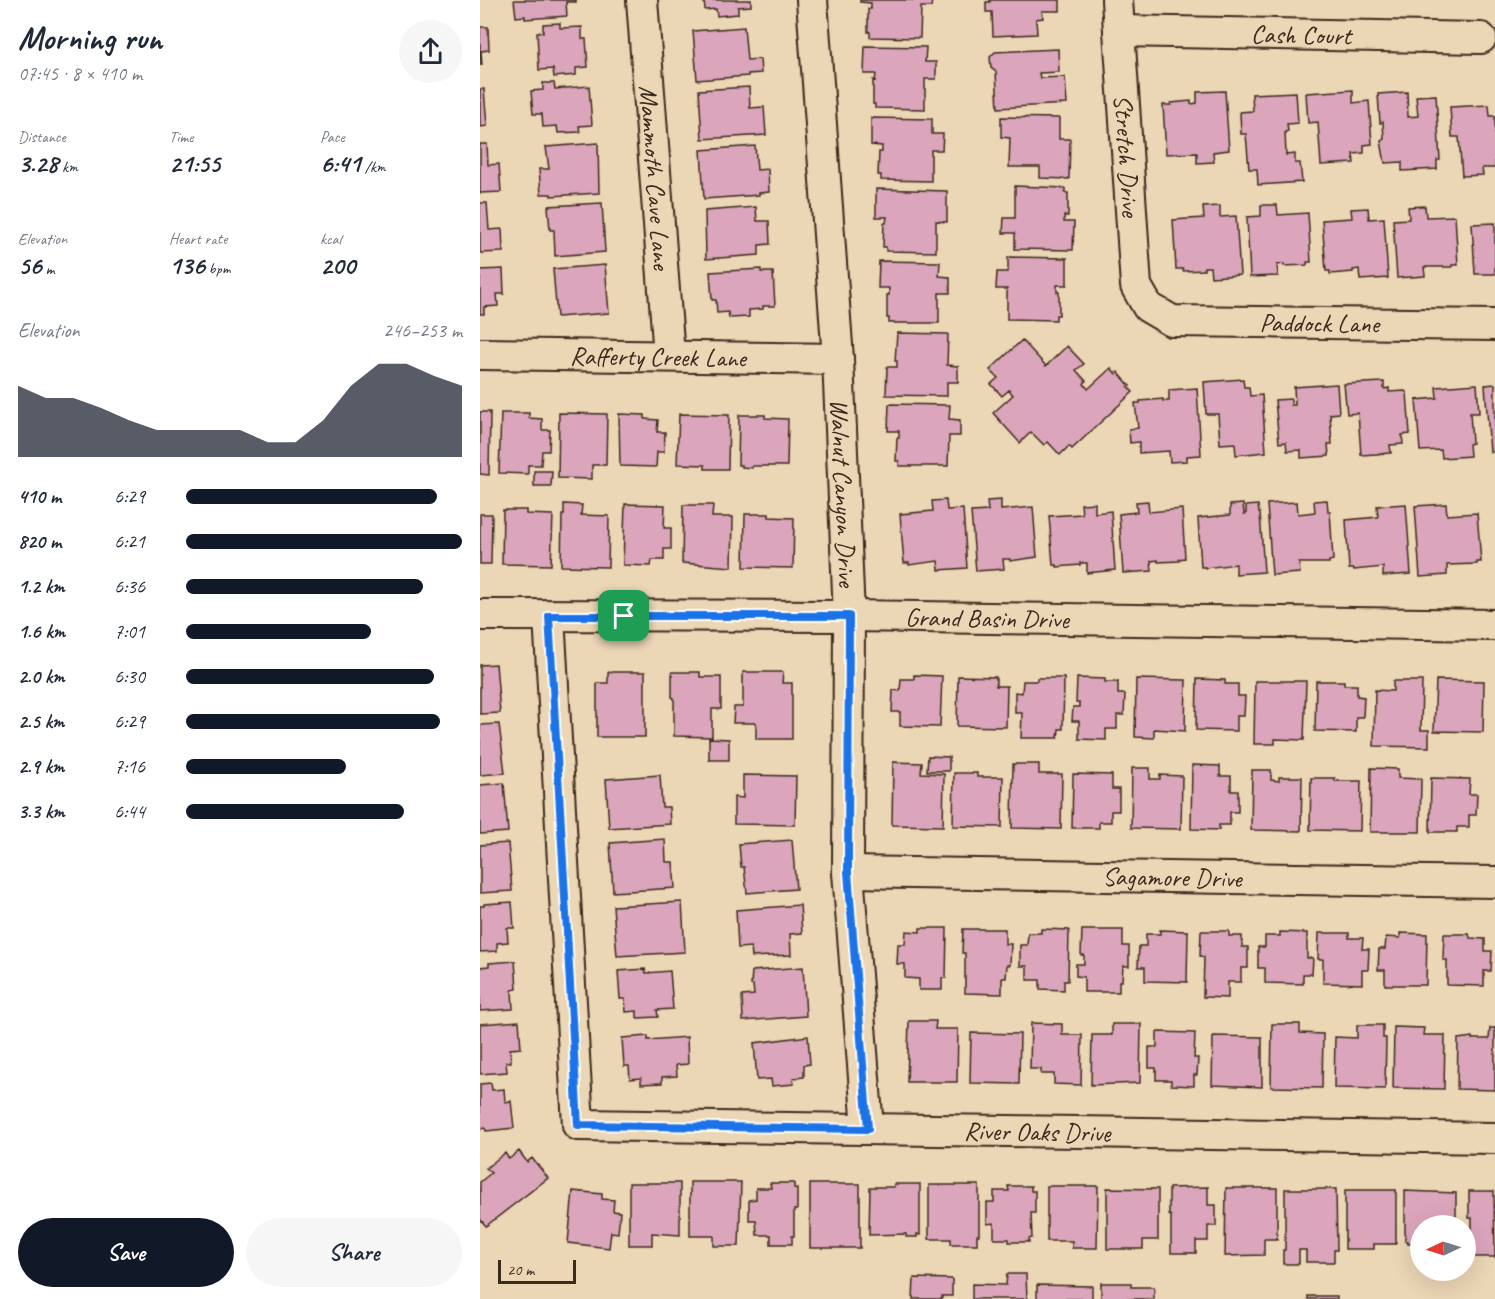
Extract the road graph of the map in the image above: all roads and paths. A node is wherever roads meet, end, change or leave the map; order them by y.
1 (642, 0) edge
2 (812, 0) edge
3 (1117, 0) edge
4 (1119, 31) junction
5 (1481, 38) dead end
6 (1148, 307) joint
7 (1495, 326) edge
8 (480, 354) edge
9 (669, 356) junction
10 (838, 359) junction
11 (480, 615) edge
12 (549, 616) junction
13 (849, 616) junction
14 (1495, 625) edge
15 (848, 872) junction
16 (1495, 882) edge
17 (868, 1129) junction
18 (1495, 1138) edge

1 - 9 street, Mammoth Cave Lane
2 - 10 street, Walnut Canyon Drive
3 - 4 street, Stretch Drive
4 - 5 street, Cash Court
4 - 6 street, Stretch Drive
6 - 7 street, Paddock Lane
8 - 9 street, Rafferty Creek Lane
9 - 10 street, Rafferty Creek Lane
10 - 13 street, Walnut Canyon Drive
11 - 12 street, Grand Basin Drive
12 - 13 street, Grand Basin Drive
12 - 17 street, River Oaks Drive
13 - 14 street, Grand Basin Drive
13 - 15 street, Walnut Canyon Drive
15 - 16 street, Sagamore Drive
15 - 17 street, Walnut Canyon Drive
17 - 18 street, River Oaks Drive

